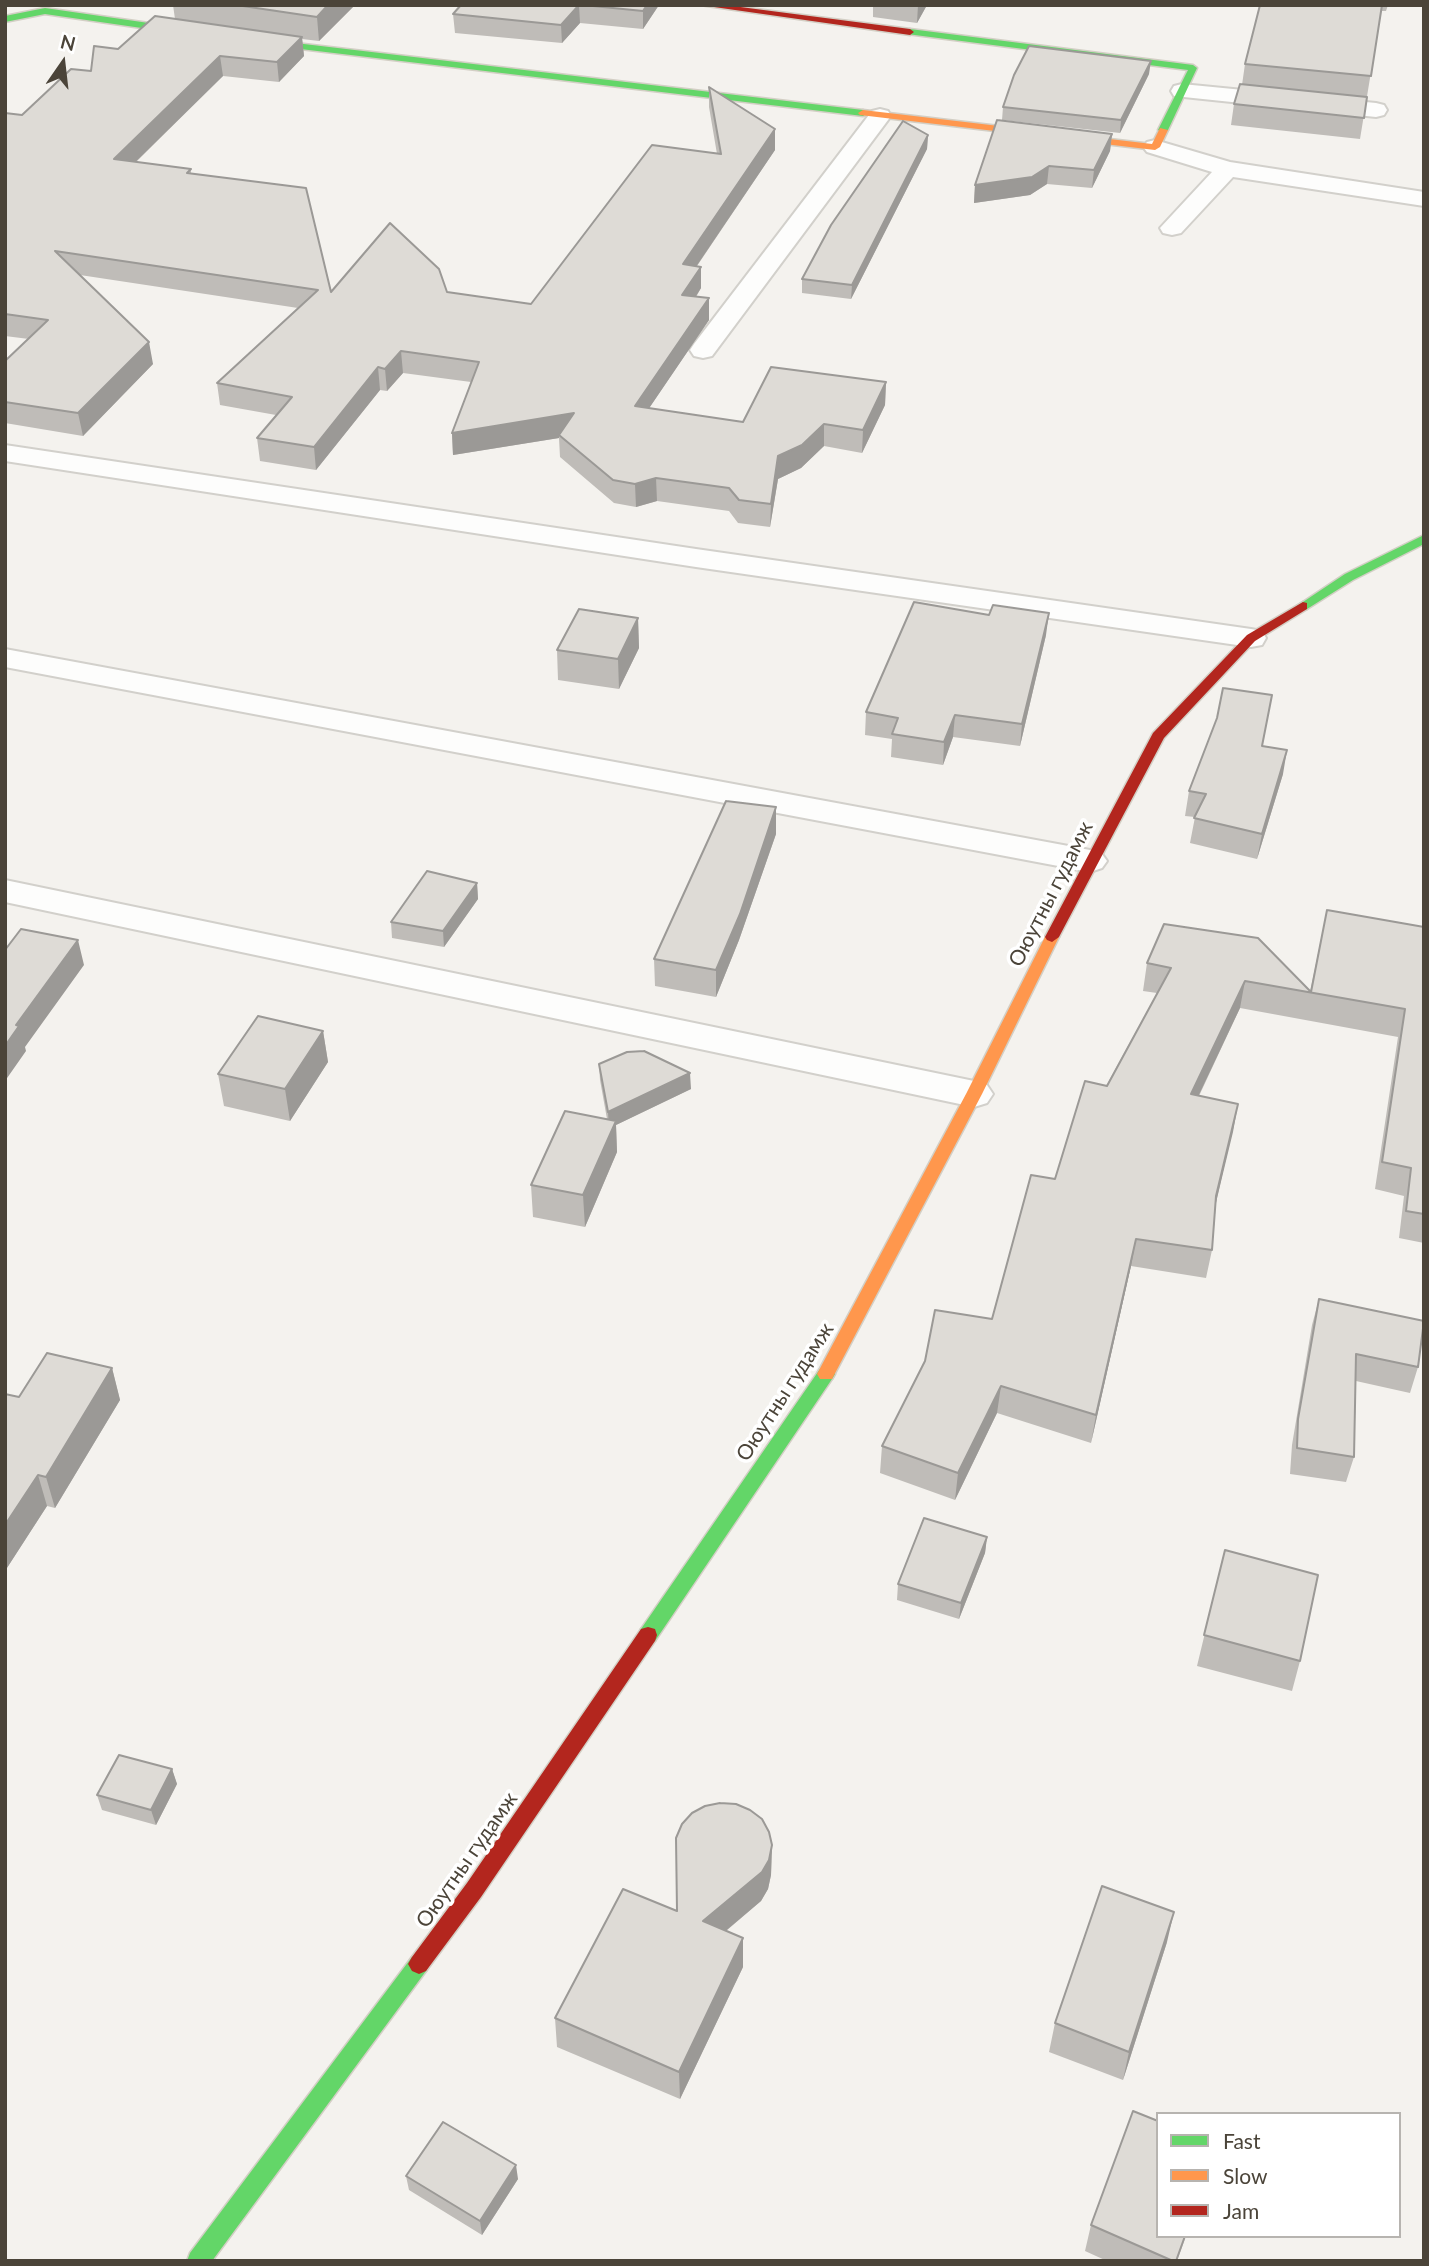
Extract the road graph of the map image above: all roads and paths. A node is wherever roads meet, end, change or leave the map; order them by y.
1 (711, 6) edge
2 (48, 8) edge
3 (5, 19) edge
4 (211, 35) edge
5 (238, 38) edge
6 (1182, 91) junction
7 (1376, 110) dead end
8 (880, 116) junction
9 (1155, 148) junction
10 (1227, 169) junction
11 (1424, 199) edge
12 (1172, 228) dead end
13 (703, 350) dead end
14 (5, 453) edge
15 (1424, 539) edge
16 (1251, 638) junction
17 (5, 657) edge
18 (1090, 861) junction
19 (7, 894) edge
20 (974, 1094) junction
21 (198, 2261) edge

1 - 6 street
2 - 3 street
2 - 4 street
5 - 8 street
6 - 7 street
6 - 9 street
8 - 9 street
8 - 13 street
9 - 10 street
10 - 11 street
10 - 12 street
14 - 16 street
15 - 16 street, Оюутны гудамж
16 - 18 street, Оюутны гудамж
17 - 18 street
18 - 20 street, Оюутны гудамж
19 - 20 street
20 - 21 street, Оюутны гудамж

